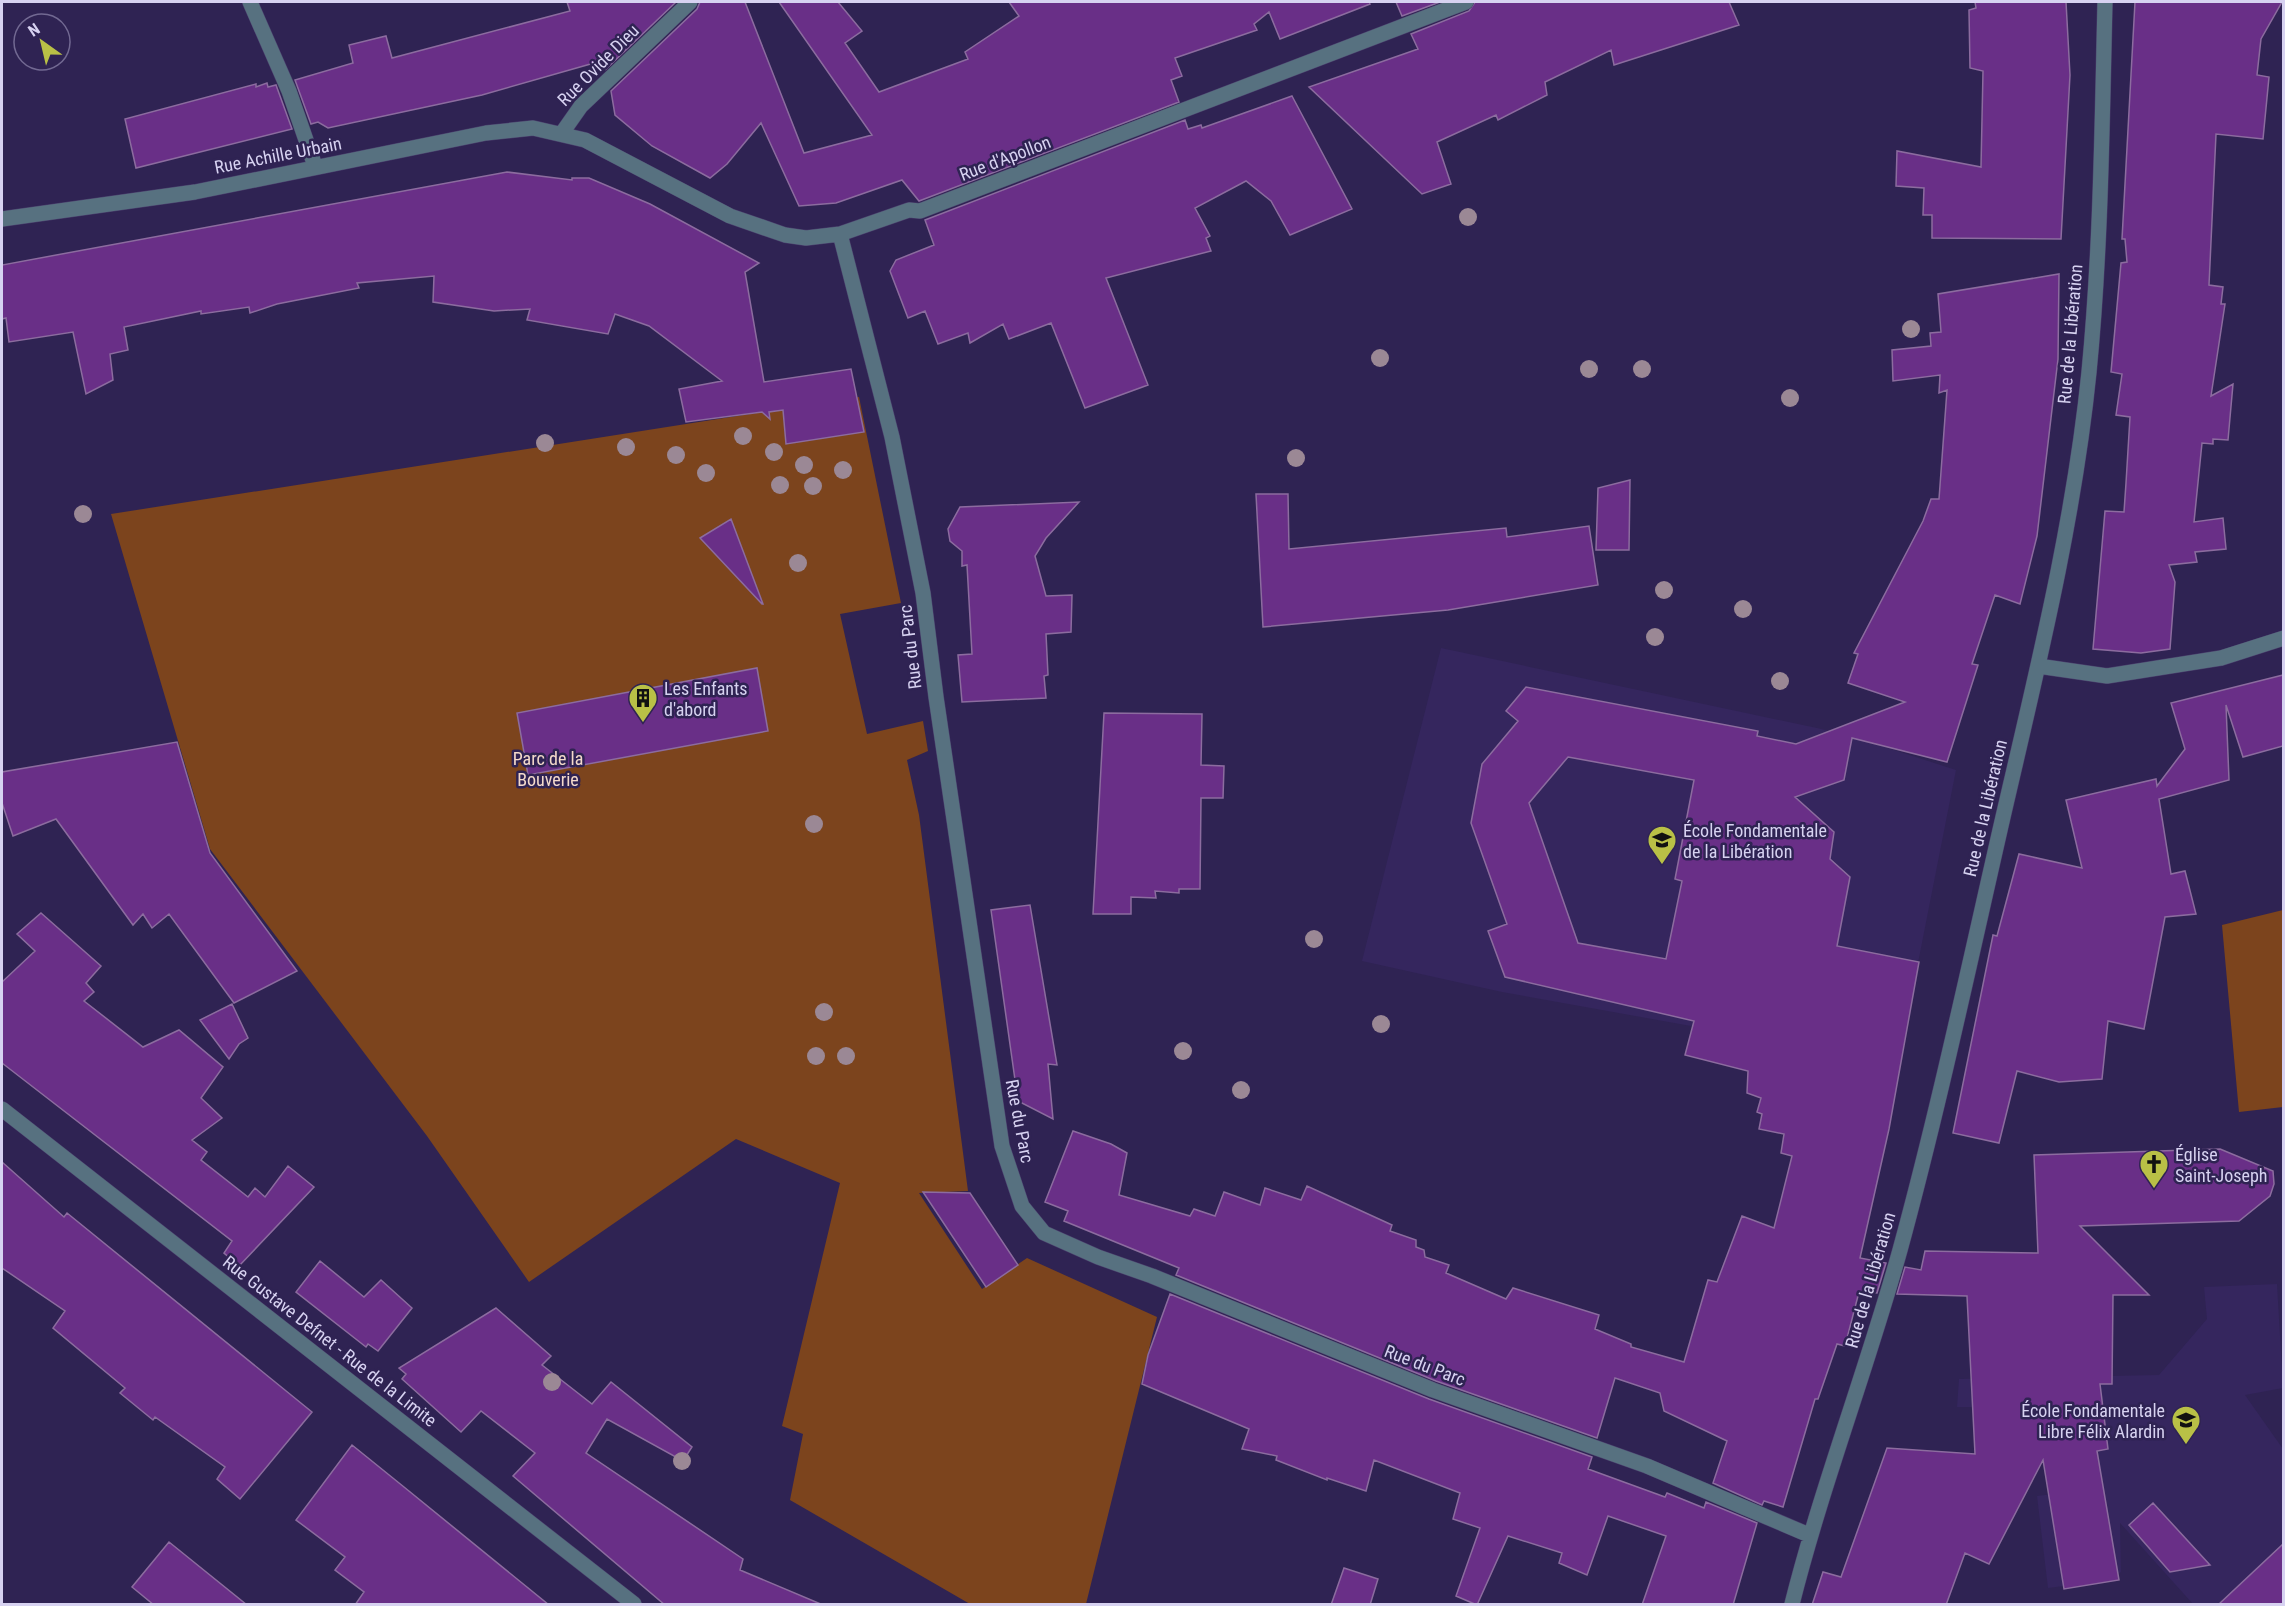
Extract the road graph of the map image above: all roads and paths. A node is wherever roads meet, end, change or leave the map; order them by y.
1 (250, 2) edge
2 (690, 2) edge
3 (1466, 2) edge
4 (2105, 2) edge
5 (562, 133) junction
6 (315, 166) junction
7 (2, 219) edge
8 (840, 234) junction
9 (2283, 638) edge
10 (2038, 666) junction
11 (2, 1109) edge
12 (1809, 1535) junction
13 (634, 1605) edge
14 (1792, 1605) edge

1 - 6 street
2 - 5 street, Rue Ovide Dieu
3 - 8 street, Rue d'Apollon
4 - 10 street, Rue de la Libération
5 - 6 street, Rue Achille Urbain
5 - 8 street, Rue d'Apollon
6 - 7 street, Rue Achille Urbain
8 - 12 street, Rue du Parc
9 - 10 street
10 - 12 street, Rue de la Libération
11 - 13 street, Rue Gustave Defnet - Rue de la Limite
12 - 14 street, Rue de la Libération

